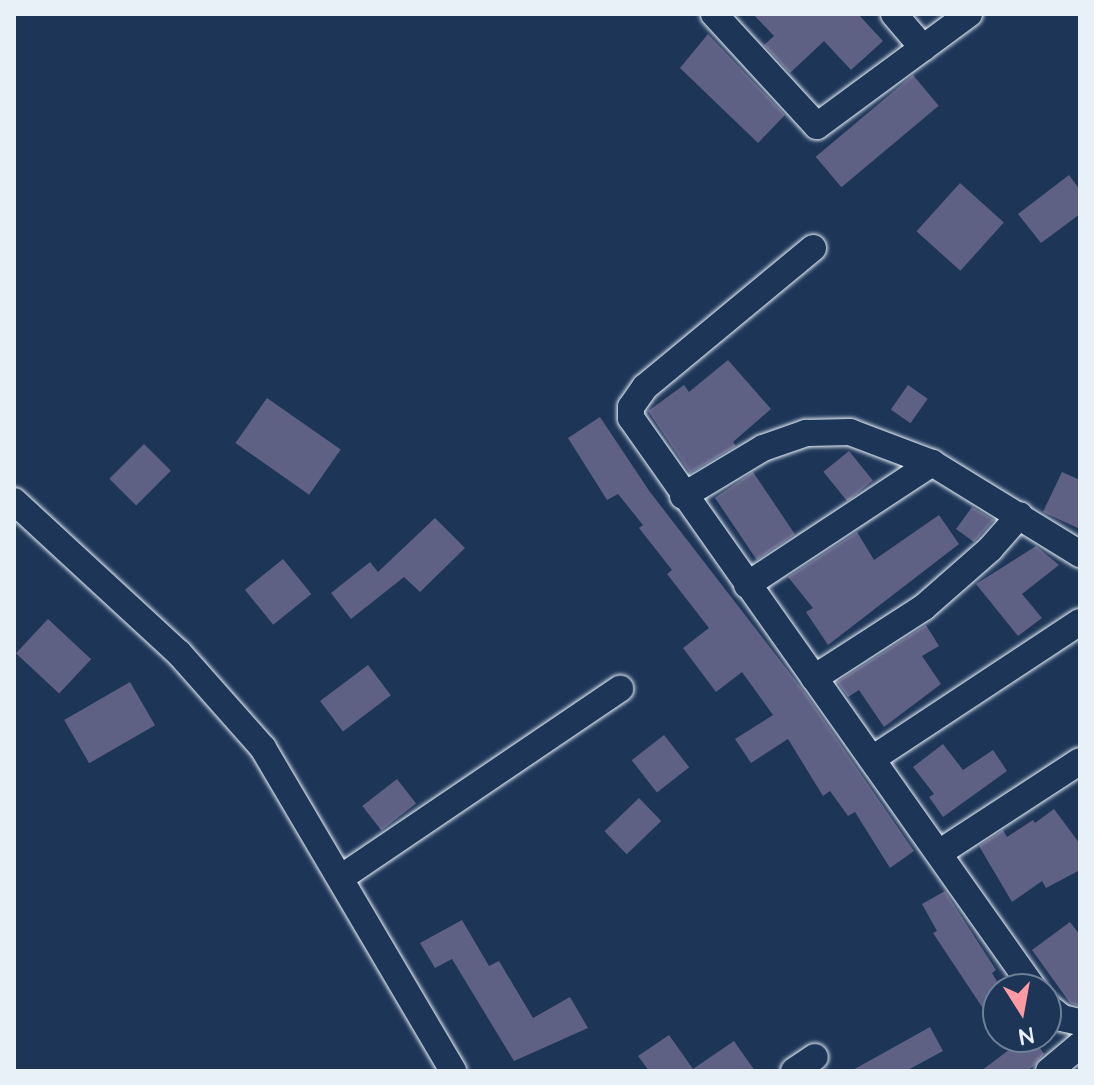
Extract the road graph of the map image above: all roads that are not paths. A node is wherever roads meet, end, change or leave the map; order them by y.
1 (714, 14) edge
2 (894, 14) edge
3 (969, 14) edge
4 (923, 48) junction
5 (813, 248) dead end
6 (932, 463) junction
7 (683, 496) junction
8 (14, 501) edge
9 (1020, 515) junction
10 (1080, 554) edge
11 (747, 585) junction
12 (1080, 622) edge
13 (814, 678) junction
14 (620, 689) dead end
15 (872, 759) junction
16 (1080, 761) edge
17 (939, 853) junction
18 (342, 877) junction
19 (1023, 973) edge
20 (1080, 1045) edge
21 (453, 1071) edge
22 (1049, 1071) edge

1 - 4 street
2 - 4 street
3 - 4 street
5 - 7 street
6 - 7 street
6 - 9 street
6 - 11 street
7 - 11 street
8 - 18 street
9 - 10 street
9 - 13 street
11 - 13 street
12 - 15 street
13 - 15 street
14 - 18 street
15 - 17 street
16 - 17 street
17 - 19 street
18 - 21 street
20 - 22 street

